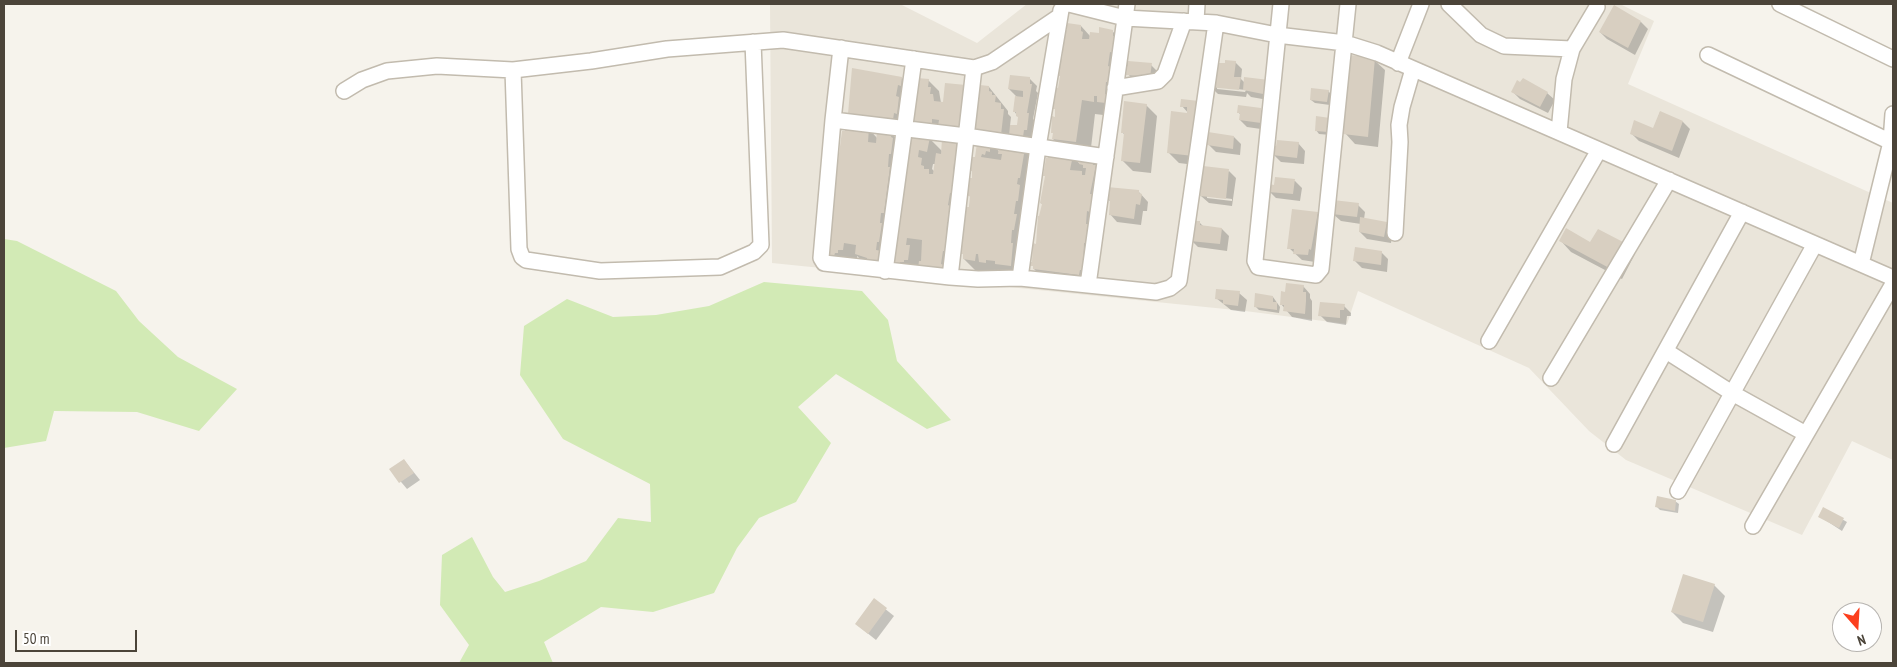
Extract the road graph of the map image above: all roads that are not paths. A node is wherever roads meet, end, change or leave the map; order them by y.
1 (1069, 4) edge
2 (1197, 4) edge
3 (1281, 4) edge
4 (1348, 4) edge
5 (1421, 4) edge
6 (1449, 4) edge
7 (1780, 4) edge
8 (1597, 7) dead end
9 (1061, 10) edge
10 (1126, 11) edge
11 (1190, 21) junction
12 (1216, 23) junction
13 (1277, 35) junction
14 (753, 42) junction
15 (1345, 42) junction
16 (841, 48) junction
17 (1572, 49) junction
18 (1708, 55) dead end
19 (914, 59) junction
20 (1893, 59) edge
21 (1398, 63) junction
22 (974, 68) junction
23 (1413, 69) junction
24 (513, 70) junction
25 (1115, 88) junction
26 (344, 91) dead end
27 (1893, 114) edge
28 (833, 120) junction
29 (904, 130) junction
30 (1559, 132) junction
31 (966, 136) junction
32 (1891, 142) junction
33 (1038, 147) junction
34 (1599, 150) junction
35 (1106, 157) junction
36 (1669, 180) junction
37 (1742, 212) junction
38 (1395, 232) dead end
39 (1815, 244) junction
40 (1861, 264) junction
41 (884, 271) junction
42 (950, 277) junction
43 (1020, 278) junction
44 (1893, 278) edge
45 (1893, 284) edge
46 (1088, 285) junction
47 (1488, 341) dead end
48 (1666, 351) junction
49 (1551, 378) dead end
50 (1732, 393) junction
51 (1806, 434) junction
52 (1614, 444) dead end
53 (1678, 491) dead end
54 (1753, 526) dead end

1 - 10 street
2 - 11 street
3 - 13 street
4 - 15 street
5 - 21 street
6 - 17 street
7 - 20 street
8 - 17 street
9 - 22 street
9 - 33 street
10 - 11 street
10 - 25 street
11 - 12 street
11 - 25 street
12 - 13 street
12 - 46 street
13 - 15 street
13 - 15 street
14 - 16 street
14 - 24 street
14 - 24 street
15 - 21 street
16 - 19 street
16 - 28 street
17 - 30 street
18 - 32 street
19 - 22 street
19 - 29 street
21 - 23 street
22 - 31 street
23 - 30 street
23 - 38 street
24 - 26 street
25 - 35 street
27 - 32 street
28 - 29 street
28 - 41 street
29 - 31 street
29 - 41 street
30 - 34 street
31 - 33 street
31 - 42 street
32 - 40 street
33 - 35 street
33 - 43 street
34 - 36 street
34 - 47 street
35 - 46 street
36 - 37 street
36 - 49 street
37 - 39 street
37 - 48 street
39 - 40 street
39 - 50 street
40 - 44 street
41 - 42 street
42 - 43 street
43 - 46 street
45 - 51 street
48 - 50 street
48 - 52 street
50 - 51 street
50 - 53 street
51 - 54 street

